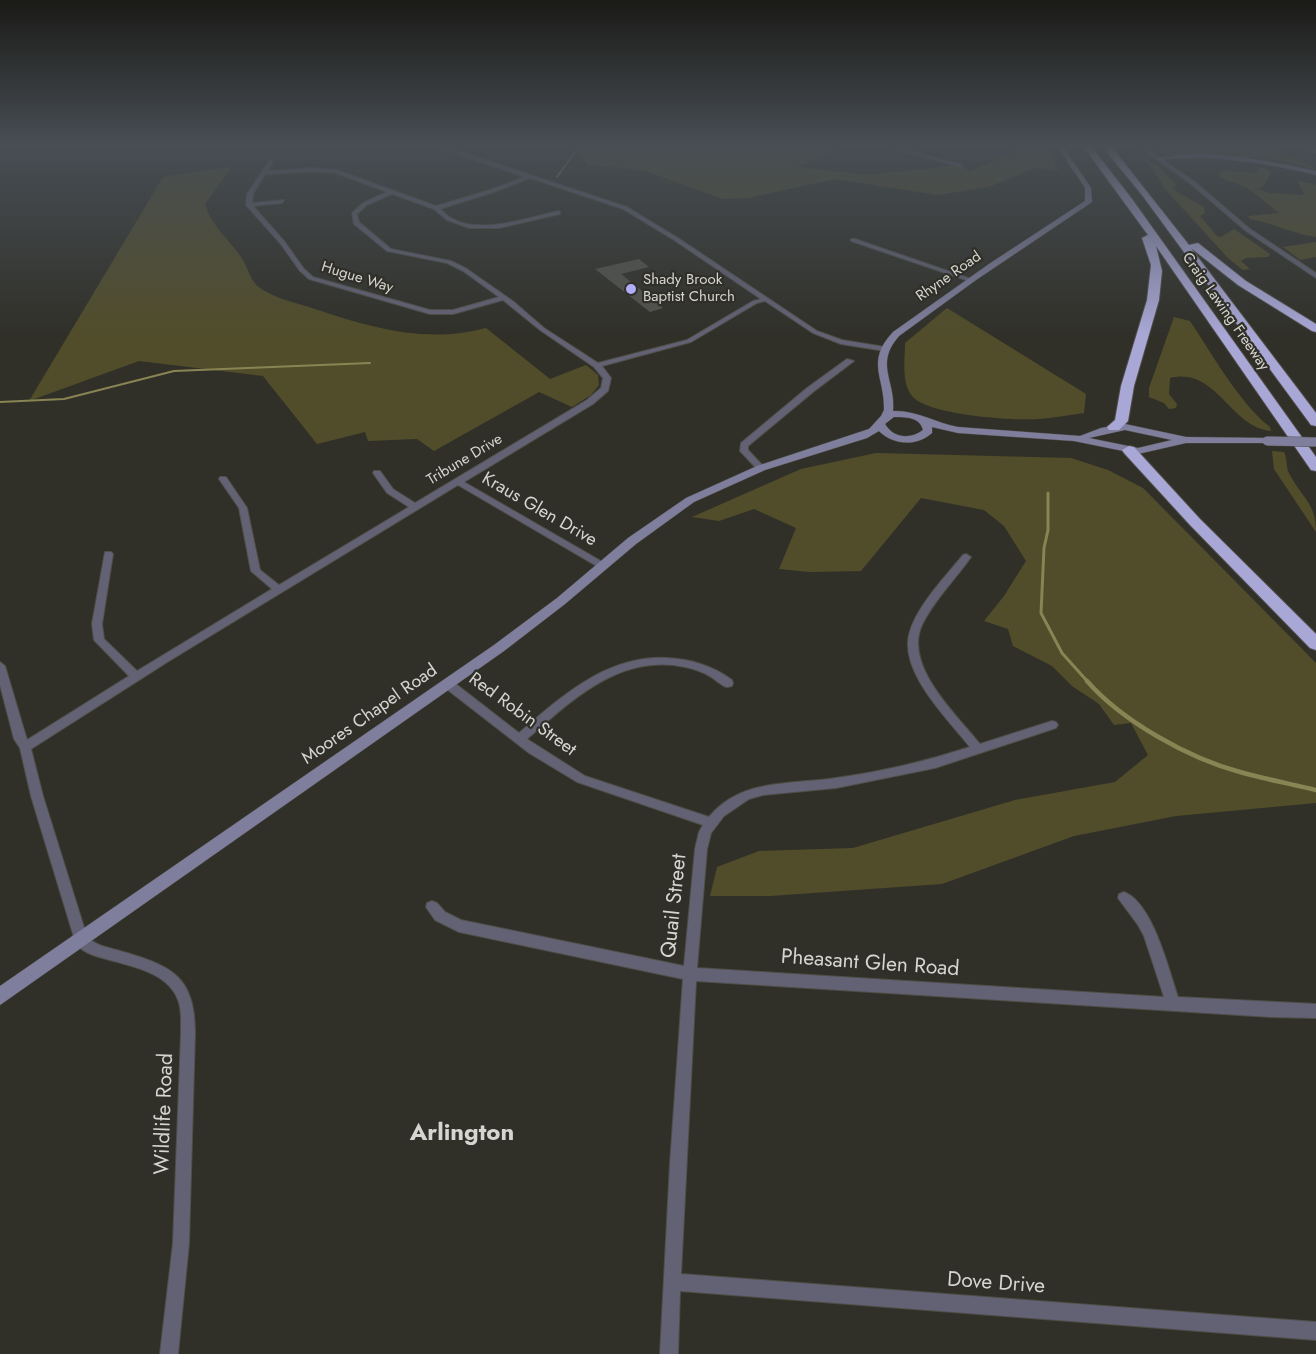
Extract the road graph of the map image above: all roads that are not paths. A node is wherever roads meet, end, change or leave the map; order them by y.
1 (253, 209) edge
2 (358, 209) edge
3 (438, 209) edge
4 (627, 209) edge
5 (1077, 209) edge
6 (1133, 209) edge
7 (1135, 209) edge
8 (1157, 209) edge
9 (1161, 209) edge
10 (1221, 209) edge
11 (558, 213) dead end
12 (853, 240) dead end
13 (1316, 276) edge
14 (971, 280) junction
15 (503, 298) junction
16 (767, 299) junction
17 (1316, 329) edge
18 (885, 349) junction
19 (850, 361) dead end
20 (597, 365) junction
21 (889, 402) junction
22 (918, 417) junction
23 (883, 420) junction
24 (1316, 422) edge
25 (1110, 429) junction
26 (958, 430) junction
27 (926, 435) junction
28 (863, 436) junction
29 (897, 438) junction
30 (1074, 438) junction
31 (1186, 440) junction
32 (1316, 442) edge
33 (1122, 448) junction
34 (1316, 467) edge
35 (761, 468) junction
36 (377, 473) dead end
37 (223, 479) dead end
38 (459, 482) junction
39 (415, 507) junction
40 (108, 554) dead end
41 (966, 557) dead end
42 (603, 566) junction
43 (278, 589) junction
44 (1316, 644) edge
45 (0, 666) edge
46 (135, 675) junction
47 (728, 683) dead end
48 (448, 684) junction
49 (1052, 725) dead end
50 (519, 739) junction
51 (25, 747) junction
52 (979, 750) junction
53 (711, 823) junction
54 (1124, 898) dead end
55 (432, 907) dead end
56 (81, 940) junction
57 (689, 974) junction
58 (0, 996) edge
59 (1173, 1004) junction
60 (1316, 1011) edge
61 (672, 1282) junction
62 (1316, 1330) edge
63 (169, 1354) edge
64 (669, 1354) edge

1 - 15 street, Hugue Way
2 - 15 street
3 - 11 street
4 - 16 street
5 - 14 main road, Rhyne Road
6 - 25 highway
7 - 34 highway, Craig Lawing Freeway
8 - 24 highway, Craig Lawing Freeway
9 - 17 highway
10 - 13 street
12 - 14 street
14 - 18 main road, Rhyne Road
15 - 20 street
16 - 18 street
16 - 20 street
18 - 21 main road
19 - 35 street
20 - 38 street, Tribune Drive
21 - 22 main road
21 - 23 main road
22 - 23 main road
22 - 26 main road
22 - 27 main road
23 - 28 main road, Moores Chapel Road
23 - 29 main road
25 - 30 main road
25 - 31 main road
25 - 33 main road
26 - 27 main road
26 - 30 main road
27 - 29 main road, Moores Chapel Road
28 - 29 main road, Moores Chapel Road
28 - 35 main road, Moores Chapel Road
30 - 33 main road
31 - 32 main road, bridge
31 - 33 main road
33 - 44 highway
35 - 42 main road, Moores Chapel Road
36 - 39 street
37 - 43 street
38 - 39 street, Tribune Drive
38 - 42 street, Kraus Glen Drive
39 - 43 street, Tribune Drive
40 - 46 street
41 - 52 street
42 - 48 main road, Moores Chapel Road
43 - 46 street, Tribune Drive
45 - 51 street
46 - 51 street, Tribune Drive
47 - 50 street
48 - 50 street, Red Robin Street
48 - 56 main road, Moores Chapel Road
49 - 52 street, Quail Street
50 - 53 street, Red Robin Street
51 - 56 street
52 - 53 street, Quail Street
53 - 57 street, Quail Street
54 - 59 street
55 - 57 street, Pheasant Glen Road
56 - 58 main road, Moores Chapel Road
56 - 63 street, Wildlife Road
57 - 59 street, Pheasant Glen Road
57 - 61 street, Quail Street
59 - 60 street, Pheasant Glen Road
61 - 62 street, Dove Drive
61 - 64 street, Quail Street

